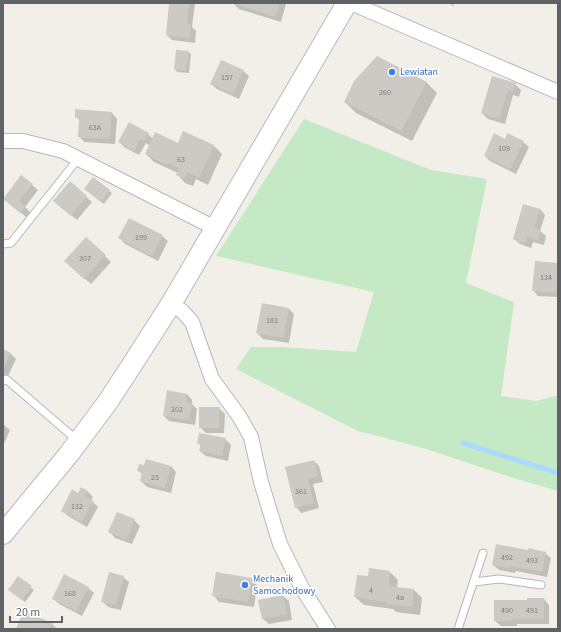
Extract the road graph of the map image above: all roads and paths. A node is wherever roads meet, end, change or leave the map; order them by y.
1 (347, 3) edge
2 (351, 3) edge
3 (558, 92) edge
4 (3, 141) edge
5 (78, 159) junction
6 (215, 228) junction
7 (3, 244) edge
8 (171, 304) junction
9 (3, 381) edge
10 (78, 441) junction
11 (3, 534) edge
12 (483, 553) dead end
13 (474, 582) junction
14 (541, 585) dead end
15 (461, 628) edge
16 (328, 629) edge

1 - 6 main road
2 - 3 street
4 - 5 street
5 - 6 street
5 - 7 lane
6 - 8 main road
8 - 10 main road
8 - 16 street
9 - 10 lane
10 - 11 main road
12 - 13 lane
13 - 14 lane
13 - 15 lane

